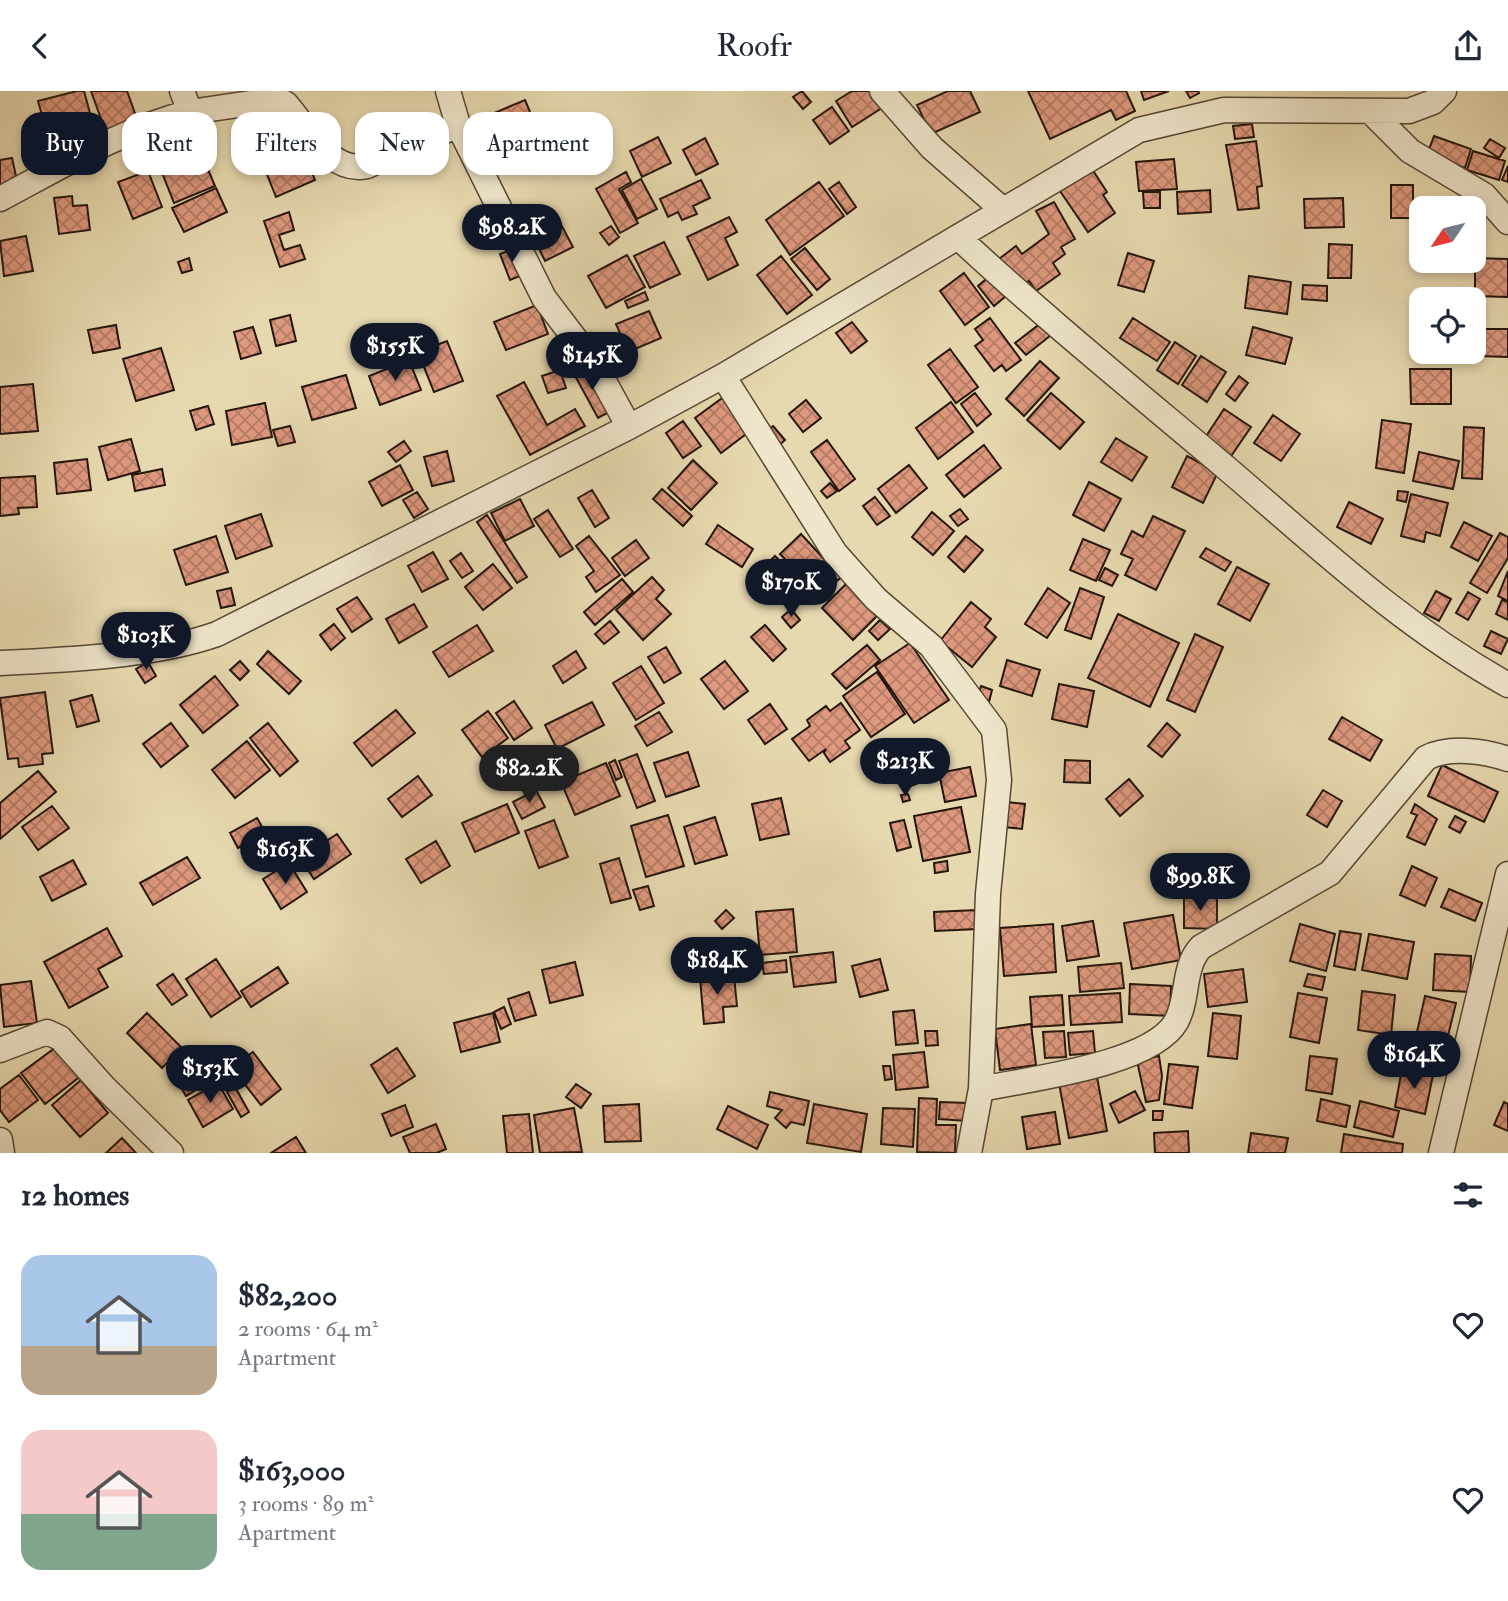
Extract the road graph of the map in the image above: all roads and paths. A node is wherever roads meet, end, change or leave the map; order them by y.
1 (447, 91) edge
2 (882, 91) edge
3 (1444, 91) edge
4 (186, 102) edge
5 (1371, 113) junction
6 (458, 125) junction
7 (0, 199) edge
8 (1002, 209) junction
9 (1508, 222) edge
10 (959, 238) junction
11 (723, 376) junction
12 (629, 427) junction
13 (0, 663) edge
14 (1508, 685) edge
15 (1508, 759) edge
16 (1508, 874) edge
17 (0, 1049) edge
18 (981, 1089) junction
19 (0, 1140) edge
20 (2, 1153) edge
21 (171, 1153) edge
22 (969, 1153) edge
23 (1441, 1153) edge

1 - 6 street
2 - 8 street
3 - 5 street
4 - 6 street
4 - 7 street
5 - 8 street
5 - 9 street
6 - 12 street
8 - 10 street
10 - 11 street
10 - 14 street
11 - 12 street
11 - 18 street
12 - 13 street
15 - 18 street
16 - 23 street
17 - 21 street
18 - 22 street
19 - 20 street

